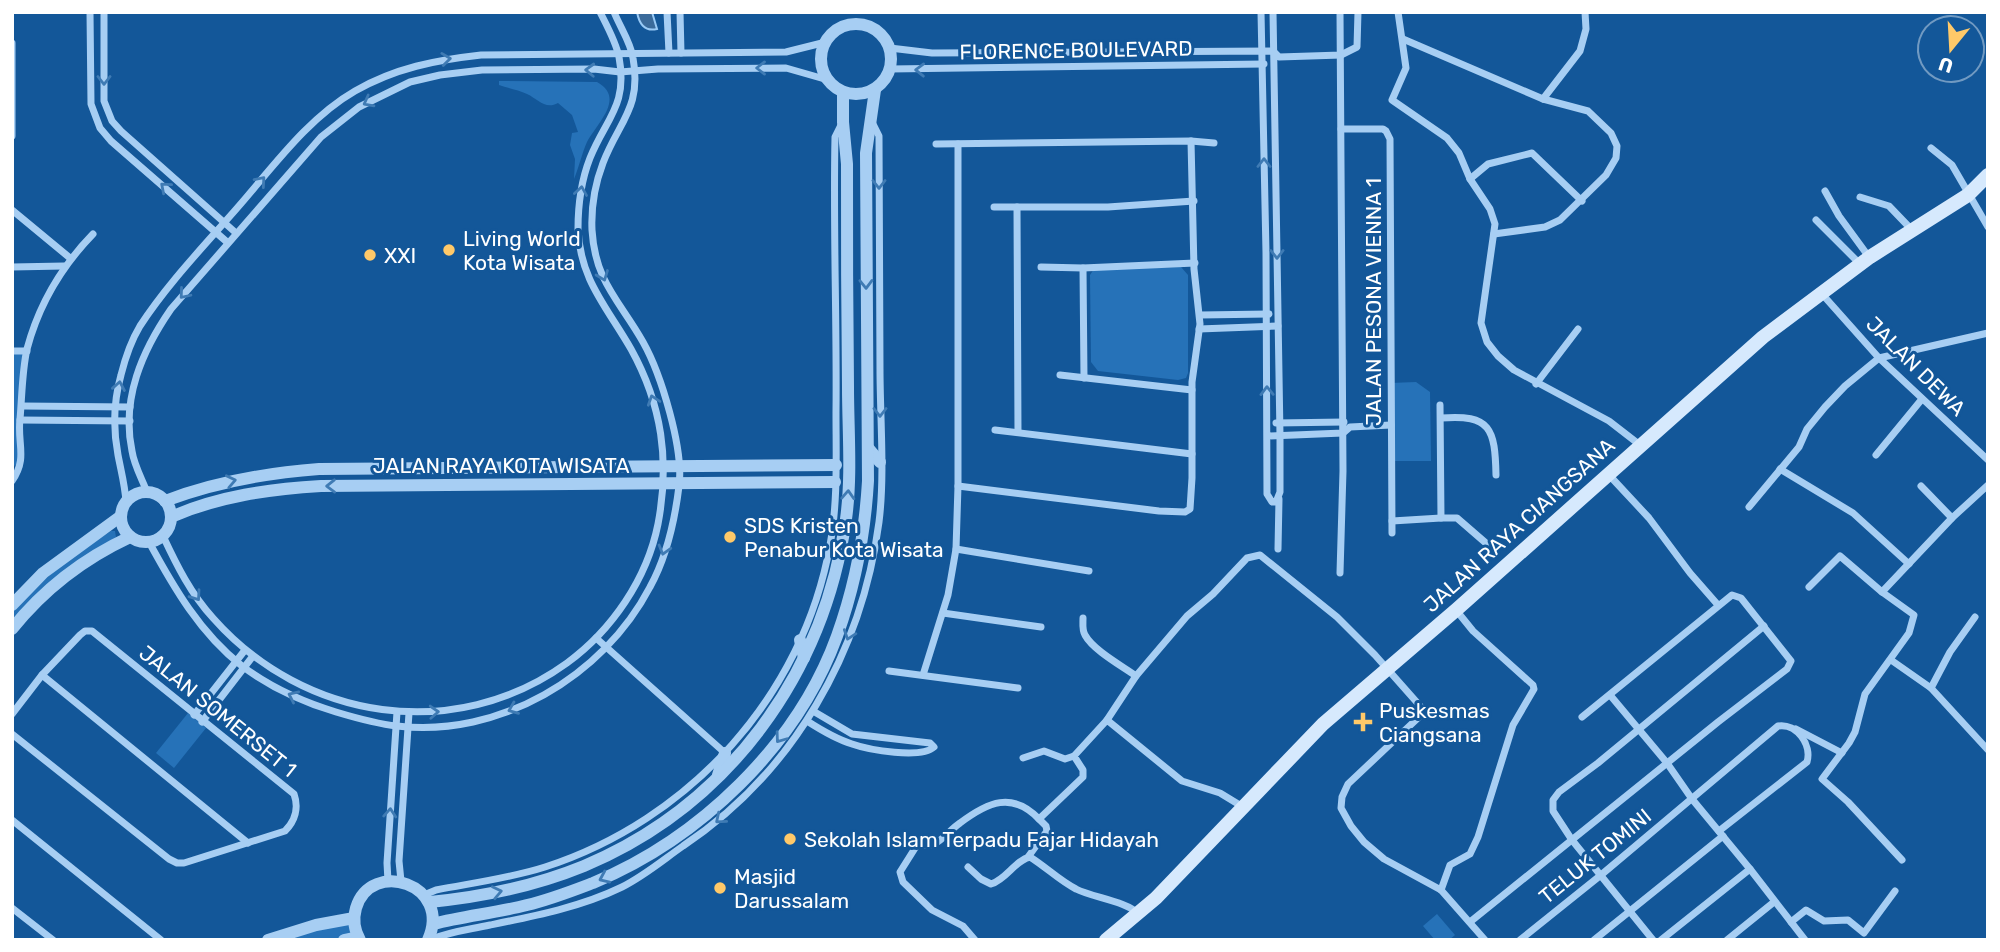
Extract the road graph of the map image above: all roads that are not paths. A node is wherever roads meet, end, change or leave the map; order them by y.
1 (90, 12) edge
2 (104, 12) edge
3 (600, 12) edge
4 (614, 12) edge
5 (667, 12) edge
6 (680, 12) edge
7 (871, 12) edge
8 (1261, 12) edge
9 (1273, 12) edge
10 (1340, 12) edge
11 (1358, 12) edge
12 (1398, 12) edge
13 (1586, 12) edge
14 (846, 19) edge
15 (871, 26) junction
16 (1403, 39) junction
17 (826, 42) junction
18 (12, 43) edge
19 (890, 48) junction
20 (1262, 51) junction
21 (669, 53) junction
22 (681, 53) junction
23 (619, 54) junction
24 (633, 54) junction
25 (1276, 54) junction
26 (1341, 55) junction
27 (1263, 64) junction
28 (1273, 64) junction
29 (890, 69) junction
30 (620, 72) junction
31 (635, 72) junction
32 (12, 79) edge
33 (828, 80) junction
34 (875, 90) junction
35 (843, 92) junction
36 (1543, 99) junction
37 (870, 118) junction
38 (843, 122) junction
39 (1341, 129) junction
40 (12, 136) edge
41 (1191, 141) junction
42 (1214, 143) dead end
43 (936, 144) dead end
44 (958, 144) junction
45 (1931, 148) dead end
46 (1988, 175) edge
47 (1470, 179) junction
48 (1825, 191) dead end
49 (1968, 195) junction
50 (1860, 197) dead end
51 (1194, 201) junction
52 (1582, 201) junction
53 (1017, 206) junction
54 (994, 207) dead end
55 (12, 210) edge
56 (1816, 220) dead end
57 (224, 223) junction
58 (1988, 227) edge
59 (1912, 230) junction
60 (216, 232) junction
61 (236, 233) junction
62 (1494, 233) junction
63 (93, 234) dead end
64 (228, 242) junction
65 (70, 258) junction
66 (1865, 261) junction
67 (1195, 263) junction
68 (64, 266) junction
69 (12, 267) edge
70 (1041, 267) dead end
71 (1083, 268) junction
72 (1822, 294) junction
73 (1277, 313) junction
74 (1266, 314) junction
75 (1200, 315) junction
76 (1267, 327) junction
77 (1278, 327) junction
78 (1199, 328) junction
79 (1578, 329) dead end
80 (1988, 333) edge
81 (12, 351) edge
82 (27, 351) junction
83 (1879, 358) junction
84 (1060, 376) dead end
85 (1084, 378) junction
86 (1536, 384) junction
87 (1192, 390) junction
88 (1922, 399) junction
89 (1440, 405) dead end
90 (22, 406) junction
91 (116, 407) junction
92 (130, 407) junction
93 (1441, 418) junction
94 (20, 420) junction
95 (115, 421) junction
96 (130, 421) junction
97 (1343, 421) junction
98 (1268, 423) junction
99 (1280, 423) junction
100 (1391, 425) junction
101 (1350, 427) junction
102 (995, 430) dead end
103 (1018, 432) junction
104 (1343, 433) junction
105 (1280, 435) junction
106 (1268, 436) junction
107 (1640, 444) junction
108 (867, 448) junction
109 (1192, 454) junction
110 (1876, 456) dead end
111 (1988, 460) edge
112 (880, 462) junction
113 (835, 465) junction
114 (663, 467) junction
115 (679, 467) junction
116 (399, 469) junction
117 (1780, 469) junction
118 (1608, 474) junction
119 (1496, 475) dead end
120 (12, 481) edge
121 (835, 482) junction
122 (663, 483) junction
123 (680, 483) junction
124 (399, 485) junction
125 (1988, 485) edge
126 (958, 486) junction
127 (1921, 486) dead end
128 (147, 492) junction
129 (1279, 498) junction
130 (165, 501) junction
131 (126, 502) junction
132 (1749, 507) dead end
133 (121, 516) junction
134 (171, 517) junction
135 (1441, 518) junction
136 (1952, 518) junction
137 (1392, 521) junction
138 (1392, 533) dead end
139 (163, 536) junction
140 (130, 537) junction
141 (149, 542) junction
142 (1487, 544) dead end
143 (956, 549) junction
144 (1278, 549) dead end
145 (1909, 564) junction
146 (1089, 570) dead end
147 (1340, 573) dead end
148 (1809, 587) dead end
149 (865, 588) junction
150 (1882, 592) junction
151 (849, 598) junction
152 (12, 605) edge
153 (1718, 606) junction
154 (1455, 610) junction
155 (943, 613) junction
156 (1975, 617) dead end
157 (1083, 618) dead end
158 (1765, 626) junction
159 (1041, 627) dead end
160 (12, 629) edge
161 (596, 638) junction
162 (800, 640) junction
163 (606, 649) junction
164 (245, 650) junction
165 (253, 656) junction
166 (804, 658) junction
167 (1891, 660) junction
168 (236, 661) junction
169 (244, 667) junction
170 (1388, 668) junction
171 (889, 671) dead end
172 (42, 675) junction
173 (923, 675) junction
174 (1136, 676) junction
175 (1018, 688) dead end
176 (1931, 688) junction
177 (1610, 695) junction
178 (782, 700) junction
179 (797, 711) junction
180 (813, 711) junction
181 (397, 712) junction
182 (409, 713) junction
183 (12, 714) edge
184 (194, 715) junction
185 (1582, 718) dead end
186 (1107, 720) junction
187 (807, 721) junction
188 (202, 722) junction
189 (397, 726) junction
190 (408, 727) junction
191 (1638, 729) junction
192 (1796, 729) junction
193 (12, 734) edge
194 (1988, 750) edge
195 (725, 753) junction
196 (1842, 753) junction
197 (1074, 756) junction
198 (1023, 758) dead end
199 (1667, 763) junction
200 (760, 773) junction
201 (716, 779) junction
202 (1692, 799) junction
203 (1243, 807) junction
204 (663, 808) junction
205 (683, 808) junction
206 (1039, 819) junction
207 (12, 820) edge
208 (1721, 834) junction
209 (1572, 840) junction
210 (248, 843) junction
211 (1028, 856) junction
212 (1902, 860) dead end
213 (968, 867) dead end
214 (1750, 869) junction
215 (1601, 875) junction
216 (395, 881) junction
217 (1441, 890) junction
218 (1895, 891) dead end
219 (427, 898) junction
220 (1774, 902) junction
221 (12, 908) edge
222 (1630, 912) junction
223 (1137, 913) junction
224 (354, 918) junction
225 (1470, 922) junction
226 (1791, 922) junction
227 (433, 924) junction
228 (1803, 937) edge
229 (359, 938) edge
230 (53, 940) edge
231 (161, 940) edge
232 (268, 940) edge
233 (344, 940) edge
234 (429, 940) edge
235 (975, 940) edge
236 (1106, 940) edge
237 (1485, 940) edge
238 (1520, 940) edge
239 (1594, 940) edge
240 (1653, 940) edge
241 (1661, 940) edge
242 (1727, 940) edge
243 (1793, 940) edge

60 -> 1 street
2 -> 57 street
3 - 23 street
4 - 24 street
5 - 21 street
6 - 22 street
7 - 15 street
8 - 20 street
9 - 25 street
10 - 26 street
11 - 26 street
12 - 16 street
13 - 36 street
14 - 15 street
14 - 17 street
15 - 19 street
16 - 36 street
16 - 47 street
17 - 22 street
17 - 33 street
18 - 32 street
19 - 20 street, FLORENCE BOULEVARD
19 - 29 street
20 - 25 street, FLORENCE BOULEVARD
20 - 27 street
21 - 22 street
21 - 24 street
23 - 24 street
23 - 30 street
57 -> 23 street
24 - 31 street
25 - 26 street, FLORENCE BOULEVARD
25 - 28 street
26 - 39 street
27 - 28 street, FLORENCE BOULEVARD
27 -> 29 street, FLORENCE BOULEVARD
74 -> 27 street
28 -> 73 street
29 - 34 street
30 - 31 street
30 -> 61 street
114 -> 30 street
33 -> 31 street
31 -> 115 street
32 - 40 street
33 - 35 street
34 - 35 street
34 - 37 street
35 - 38 street
36 - 52 street
37 -> 108 street
37 -> 112 street
38 - 113 street
166 -> 38 street
39 - 97 street
39 - 100 street, JALAN PESONA VIENNA 1
41 - 42 street
41 - 44 street
41 - 51 street
43 - 44 street
44 - 126 street
45 - 49 street
46 - 49 main road, JALAN RAYA CIANGSANA
47 - 52 street
47 - 62 street
48 - 66 street
49 - 58 street
49 - 59 main road, JALAN RAYA CIANGSANA
50 - 59 street
51 - 53 street
51 - 67 street
52 - 62 street
53 - 54 street
53 - 103 street
55 - 65 street
56 - 66 street
57 - 60 street
57 - 61 street
59 - 66 main road, JALAN RAYA CIANGSANA
60 - 64 street
91 -> 60 street
61 - 64 street
62 - 86 street
63 - 65 street
64 -> 92 street
65 - 68 street
66 - 72 main road, JALAN RAYA CIANGSANA
67 - 71 street
67 - 75 street
68 - 69 street
68 - 82 street
70 - 71 street
71 - 85 street
72 - 83 street, JALAN DEWA
72 - 107 main road, JALAN RAYA CIANGSANA
73 - 74 street
73 - 77 street
74 - 75 street
74 - 76 street
75 - 78 street
76 - 77 street
76 - 78 street
98 -> 76 street
77 - 99 street
78 - 87 street
79 - 86 street
80 - 83 street
81 - 82 street
82 - 90 street
83 - 88 street, JALAN DEWA
83 - 117 street
84 - 85 street
85 - 87 street
86 - 107 street
87 - 109 street
88 - 110 street
88 - 111 street, JALAN DEWA
89 - 93 street
90 - 91 street
90 - 94 street
91 - 92 street
91 - 95 street
92 - 96 street
93 - 119 street
93 - 135 street
94 - 95 street
94 - 120 street
95 - 96 street
95 - 131 street
96 - 128 street
97 - 99 street
97 - 101 street
97 - 104 street
98 - 99 street
98 - 106 street
99 - 105 street
100 - 101 street
100 - 137 street, JALAN PESONA VIENNA 1
101 - 104 street
102 - 103 street
103 - 109 street
104 - 105 street
104 - 147 street
105 - 106 street
105 - 129 street
106 - 129 street
107 - 118 main road, JALAN RAYA CIANGSANA
108 - 112 street
108 - 151 street
109 - 126 street
112 - 149 street
113 - 115 street
113 - 121 street
114 - 115 street, JALAN RAYA KOTA WISATA
114 - 116 street, JALAN RAYA KOTA WISATA
114 - 122 street
115 - 123 street
116 - 124 street
130 -> 116 street, JALAN RAYA KOTA WISATA
117 - 132 street
117 - 145 street
118 - 153 street
118 - 154 main road, JALAN RAYA CIANGSANA
121 - 123 street, JALAN RAYA KOTA WISATA
121 - 162 street
122 - 123 street, JALAN RAYA KOTA WISATA
122 - 124 street, JALAN RAYA KOTA WISATA
122 - 161 street
123 -> 163 street
124 -> 134 street, JALAN RAYA KOTA WISATA
125 - 136 street
126 - 143 street
127 - 136 street
128 - 130 street
128 - 131 street
129 - 144 street
130 - 134 street
131 - 133 street
133 - 140 street
133 - 152 street
134 - 139 street
135 - 137 street
135 - 142 street
136 - 145 street
137 - 138 street, JALAN PESONA VIENNA 1
139 - 141 street
139 -> 164 street
140 - 141 street
140 - 160 street
141 - 168 street
143 - 146 street
143 - 155 street
145 - 150 street
148 - 150 street
149 - 151 street
149 -> 180 street
150 - 167 street
151 - 179 street
153 - 158 street
153 - 177 street
154 - 170 main road, JALAN RAYA CIANGSANA
154 - 217 street
155 - 159 street
155 - 173 street
156 - 176 street
157 - 174 street
158 - 191 street
158 - 199 street
161 - 163 street
182 -> 161 street
162 - 166 street
162 - 195 street
163 -> 190 street
163 - 195 street
164 - 165 street
164 - 168 street
165 - 169 street
165 - 181 street
166 - 178 street
167 - 176 street
167 - 196 street
168 - 169 street
168 - 184 street
169 - 188 street
189 -> 169 street
170 - 174 street
170 - 203 main road, JALAN RAYA CIANGSANA
170 - 217 street
171 - 173 street
172 - 183 street, JALAN SOMERSET 1
172 - 184 street, JALAN SOMERSET 1
172 - 210 street
173 - 175 street
174 - 186 street
176 - 194 street
177 - 185 street
177 - 191 street
178 - 179 street
178 - 201 street
179 -> 200 street
180 - 187 street
180 - 187 street
181 - 182 street
181 - 189 street
182 - 190 street
184 - 188 street, JALAN SOMERSET 1
186 - 197 street
186 - 203 street
187 - 200 street
188 - 210 street, JALAN SOMERSET 1
189 - 190 street
216 -> 189 street
190 - 216 street
191 - 199 street
191 - 209 street
192 - 196 street
192 - 202 street, TELUK TOMINI
192 - 208 street
193 - 210 street, JALAN SOMERSET 1
195 - 201 street
195 - 204 street
196 - 212 street
197 - 198 street
197 - 206 street
199 - 202 street
199 - 209 street
200 -> 227 street
200 -> 234 street
201 - 205 street
202 - 208 street
202 - 215 street, TELUK TOMINI
203 - 223 main road, JALAN RAYA CIANGSANA
204 - 205 street
204 - 219 street
219 -> 205 street
206 - 211 street
206 - 235 street
207 - 231 street
208 - 214 street
208 - 222 street
209 - 215 street
209 - 225 street
211 - 213 street
211 - 223 street
214 - 220 street
214 - 241 street
215 - 222 street
215 - 238 street, TELUK TOMINI
216 - 219 street
216 - 224 street
217 - 225 street
218 - 226 street
219 - 227 street
220 - 226 street
220 - 242 street
221 - 230 street
222 - 239 street
222 - 240 street
223 - 236 main road, JALAN RAYA CIANGSANA
224 - 229 street
224 - 232 street
225 - 237 street
226 - 228 street
227 - 234 street
228 - 243 street
229 - 233 street

